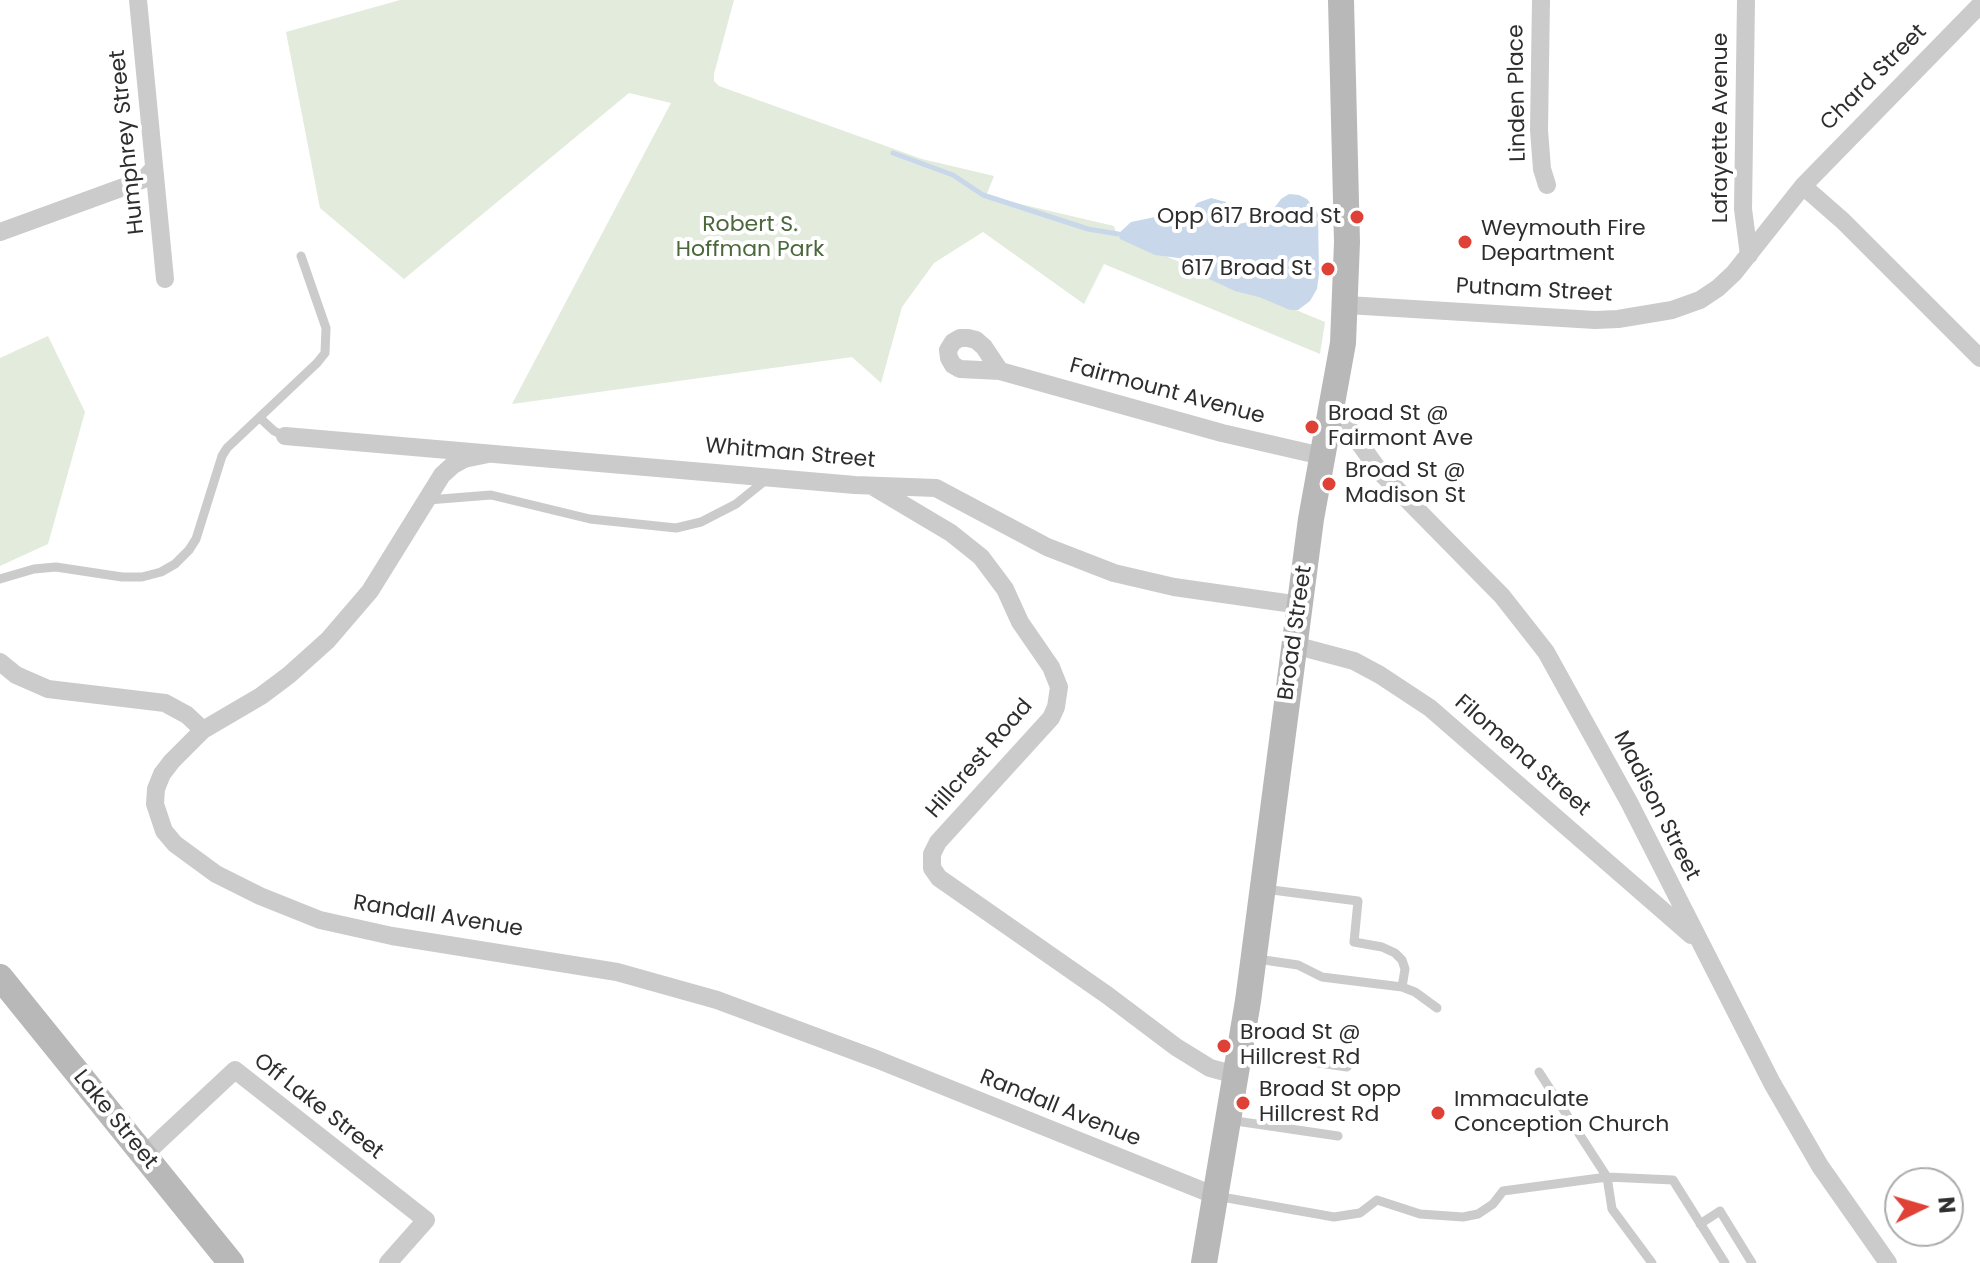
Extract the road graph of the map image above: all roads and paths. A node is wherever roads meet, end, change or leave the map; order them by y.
1 (138, 0) edge
2 (1341, 0) edge
3 (1541, 0) edge
4 (1746, 0) edge
5 (1980, 5) edge
6 (154, 168) junction
7 (1547, 185) dead end
8 (1803, 186) junction
9 (0, 232) edge
10 (1749, 255) junction
11 (301, 256) dead end
12 (165, 279) dead end
13 (1347, 305) junction
14 (1980, 358) edge
15 (1000, 371) dead end
16 (1333, 406) junction
17 (260, 418) junction
18 (285, 436) joint
19 (488, 454) junction
20 (1322, 456) junction
21 (769, 478) junction
22 (872, 486) junction
23 (425, 501) junction
24 (0, 579) edge
25 (1300, 605) junction
26 (1294, 645) junction
27 (0, 662) edge
28 (203, 730) junction
29 (1262, 889) junction
30 (1697, 941) junction
31 (1253, 959) junction
32 (0, 977) edge
33 (1402, 987) junction
34 (1437, 1008) dead end
35 (1238, 1063) junction
36 (1347, 1067) dead end
37 (1539, 1072) dead end
38 (1229, 1120) junction
39 (1338, 1136) dead end
40 (144, 1155) junction
41 (1607, 1177) junction
42 (1216, 1196) junction
43 (1700, 1224) junction
44 (231, 1263) edge
45 (388, 1263) edge
46 (1204, 1263) edge
47 (1652, 1263) edge
48 (1725, 1263) edge
49 (1752, 1263) edge
50 (1888, 1263) edge

1 - 6 street, Humphrey Street
2 - 13 main road, Broad Street
3 - 7 street, Linden Place
4 - 10 street, Lafayette Avenue
5 - 8 street, Chard Street
6 - 9 street
6 - 12 street, Humphrey Street
8 - 10 street, Putnam Street
8 - 14 street
10 - 13 street, Putnam Street
11 - 17 lane
13 - 16 main road, Broad Street
15 - 20 street, Fairmount Avenue
16 - 20 main road, Broad Street
16 - 30 street, Madison Street
17 - 18 lane, Whitman Street
17 - 24 lane
18 - 19 street, Whitman Street
19 - 21 street, Whitman Street
19 - 23 street, Randall Avenue
20 - 25 main road, Broad Street
21 - 22 street, Whitman Street
21 - 23 lane
22 - 25 street, Whitman Street
22 - 35 street, Hillcrest Road
23 - 28 street, Randall Avenue
25 - 26 main road, Broad Street
26 - 29 main road, Broad Street
26 - 30 street, Filomena Street
27 - 28 street
28 - 42 street, Randall Avenue
29 - 31 main road, Broad Street
29 - 33 lane
30 - 50 street, Madison Street
31 - 33 lane
31 - 35 main road, Broad Street
32 - 40 main road, Lake Street
33 - 34 lane
35 - 36 lane
35 - 38 main road, Broad Street
37 - 41 lane
38 - 39 lane
38 - 42 main road, Broad Street
40 - 44 main road, Lake Street
40 - 45 street, Off Lake Street
41 - 42 lane
41 - 43 lane
41 - 47 lane
42 - 46 main road, Broad Street
43 - 48 lane
43 - 49 lane

